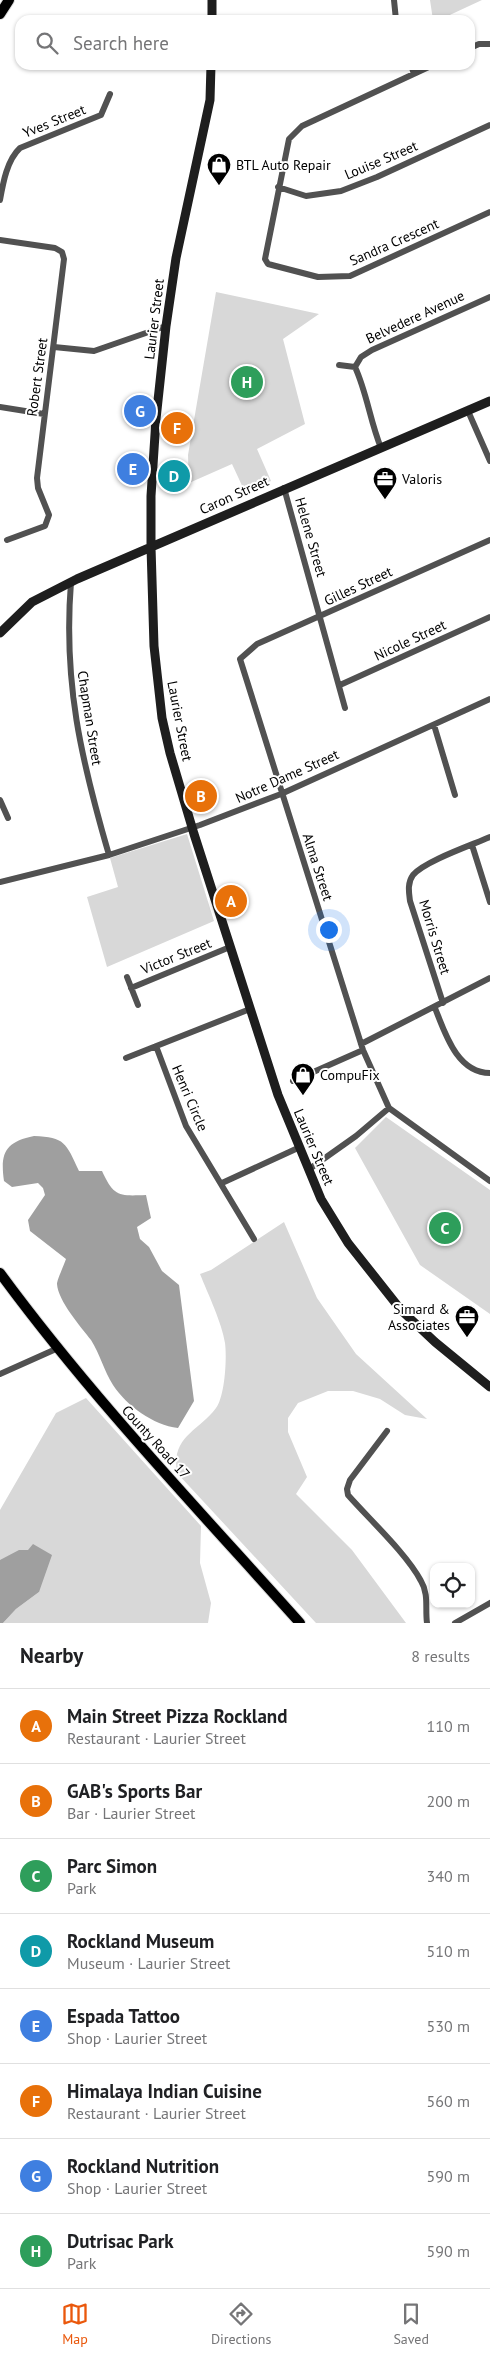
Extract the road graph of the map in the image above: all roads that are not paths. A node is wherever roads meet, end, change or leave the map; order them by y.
1 (9, 0) edge
2 (212, 0) edge
3 (394, 0) edge
4 (0, 14) edge
5 (212, 15) edge
6 (396, 15) edge
7 (488, 43) edge
8 (475, 47) edge
9 (211, 70) edge
10 (413, 70) edge
11 (423, 70) edge
12 (414, 74) junction
13 (110, 94) dead end
14 (490, 125) edge
15 (278, 187) junction
16 (0, 200) edge
17 (490, 212) edge
18 (0, 240) edge
19 (490, 297) edge
20 (166, 326) junction
21 (54, 347) junction
22 (339, 365) dead end
23 (355, 366) junction
24 (490, 401) edge
25 (0, 407) edge
26 (468, 411) junction
27 (44, 414) junction
28 (381, 448) junction
29 (490, 461) edge
30 (284, 488) junction
31 (7, 540) dead end
32 (490, 540) edge
33 (151, 547) junction
34 (71, 582) junction
35 (321, 617) junction
36 (490, 617) edge
37 (0, 633) edge
38 (240, 659) joint
39 (340, 685) junction
40 (490, 699) edge
41 (345, 708) dead end
42 (434, 725) junction
43 (281, 794) junction
44 (455, 795) dead end
45 (0, 800) edge
46 (8, 818) dead end
47 (193, 828) junction
48 (490, 837) edge
49 (472, 846) junction
50 (109, 854) junction
51 (0, 882) edge
52 (490, 902) edge
53 (230, 947) junction
54 (127, 977) dead end
55 (490, 978) edge
56 (131, 988) junction
57 (443, 1003) junction
58 (138, 1004) dead end
59 (435, 1008) junction
60 (250, 1009) junction
61 (156, 1046) junction
62 (362, 1047) junction
63 (126, 1058) dead end
64 (490, 1074) edge
65 (292, 1081) dead end
66 (389, 1108) junction
67 (298, 1148) junction
68 (308, 1170) junction
69 (490, 1181) edge
70 (222, 1183) junction
71 (254, 1240) dead end
72 (0, 1273) edge
73 (56, 1349) junction
74 (0, 1374) edge
75 (490, 1387) edge
76 (386, 1431) dead end
77 (490, 1604) edge
78 (300, 1623) edge
79 (427, 1623) edge
80 (455, 1623) edge

1 - 4 main road
2 - 5 main road
3 - 6 street
7 - 8 street
9 - 20 main road, Laurier Street
10 - 12 street
11 - 12 street, Sandra Crescent
12 - 15 street, Sandra Crescent
13 - 16 street, Yves Street
14 - 15 street, Louise Street
15 - 17 street, Sandra Crescent
18 - 21 street, Robert Street
19 - 23 street, Belvedere Avenue
20 - 21 street
20 - 33 main road, Laurier Street
21 - 27 street, Robert Street
22 - 23 street
23 - 28 street
24 - 26 main road, Caron Street
25 - 27 street
26 - 28 main road, Caron Street
26 - 29 street
27 - 31 street, Robert Street
28 - 30 main road, Caron Street
30 - 33 main road, Caron Street
30 - 35 street, Helene Street
32 - 35 street, Gilles Street
33 - 34 main road, Caron Street
33 - 47 main road, Laurier Street
34 - 37 main road, Caron Street
34 - 50 street, Chapman Street
35 - 38 street, Gilles Street
35 - 39 street, Helene Street
36 - 39 street, Nicole Street
38 - 43 street, Alma Street
39 - 41 street, Helene Street
40 - 42 street, Notre Dame Street
42 - 43 street, Notre Dame Street
42 - 44 street
43 - 47 street, Notre Dame Street
43 - 62 street, Alma Street
45 - 46 street
47 - 50 street, Notre Dame Street
47 - 53 main road, Laurier Street
48 - 49 street, Morris Street
49 - 52 street
49 - 57 street, Morris Street
50 - 51 street, Notre Dame Street
53 - 56 street, Victor Street
53 - 60 main road, Laurier Street
54 - 56 street, Victor Street
55 - 57 street
56 - 58 street, Victor Street
57 - 59 street
59 - 62 street
59 - 64 street
60 - 61 street
60 - 67 main road, Laurier Street
61 - 63 street
61 - 70 street, Henri Circle
62 - 65 street
62 - 66 street, Alma Street
66 - 68 street
66 - 69 street
67 - 68 main road, Laurier Street
67 - 70 street
68 - 75 main road, Laurier Street
70 - 71 street, Henri Circle
72 - 73 main road, County Road 17
73 - 74 street
73 - 78 main road, County Road 17
76 - 79 street
77 - 80 street

